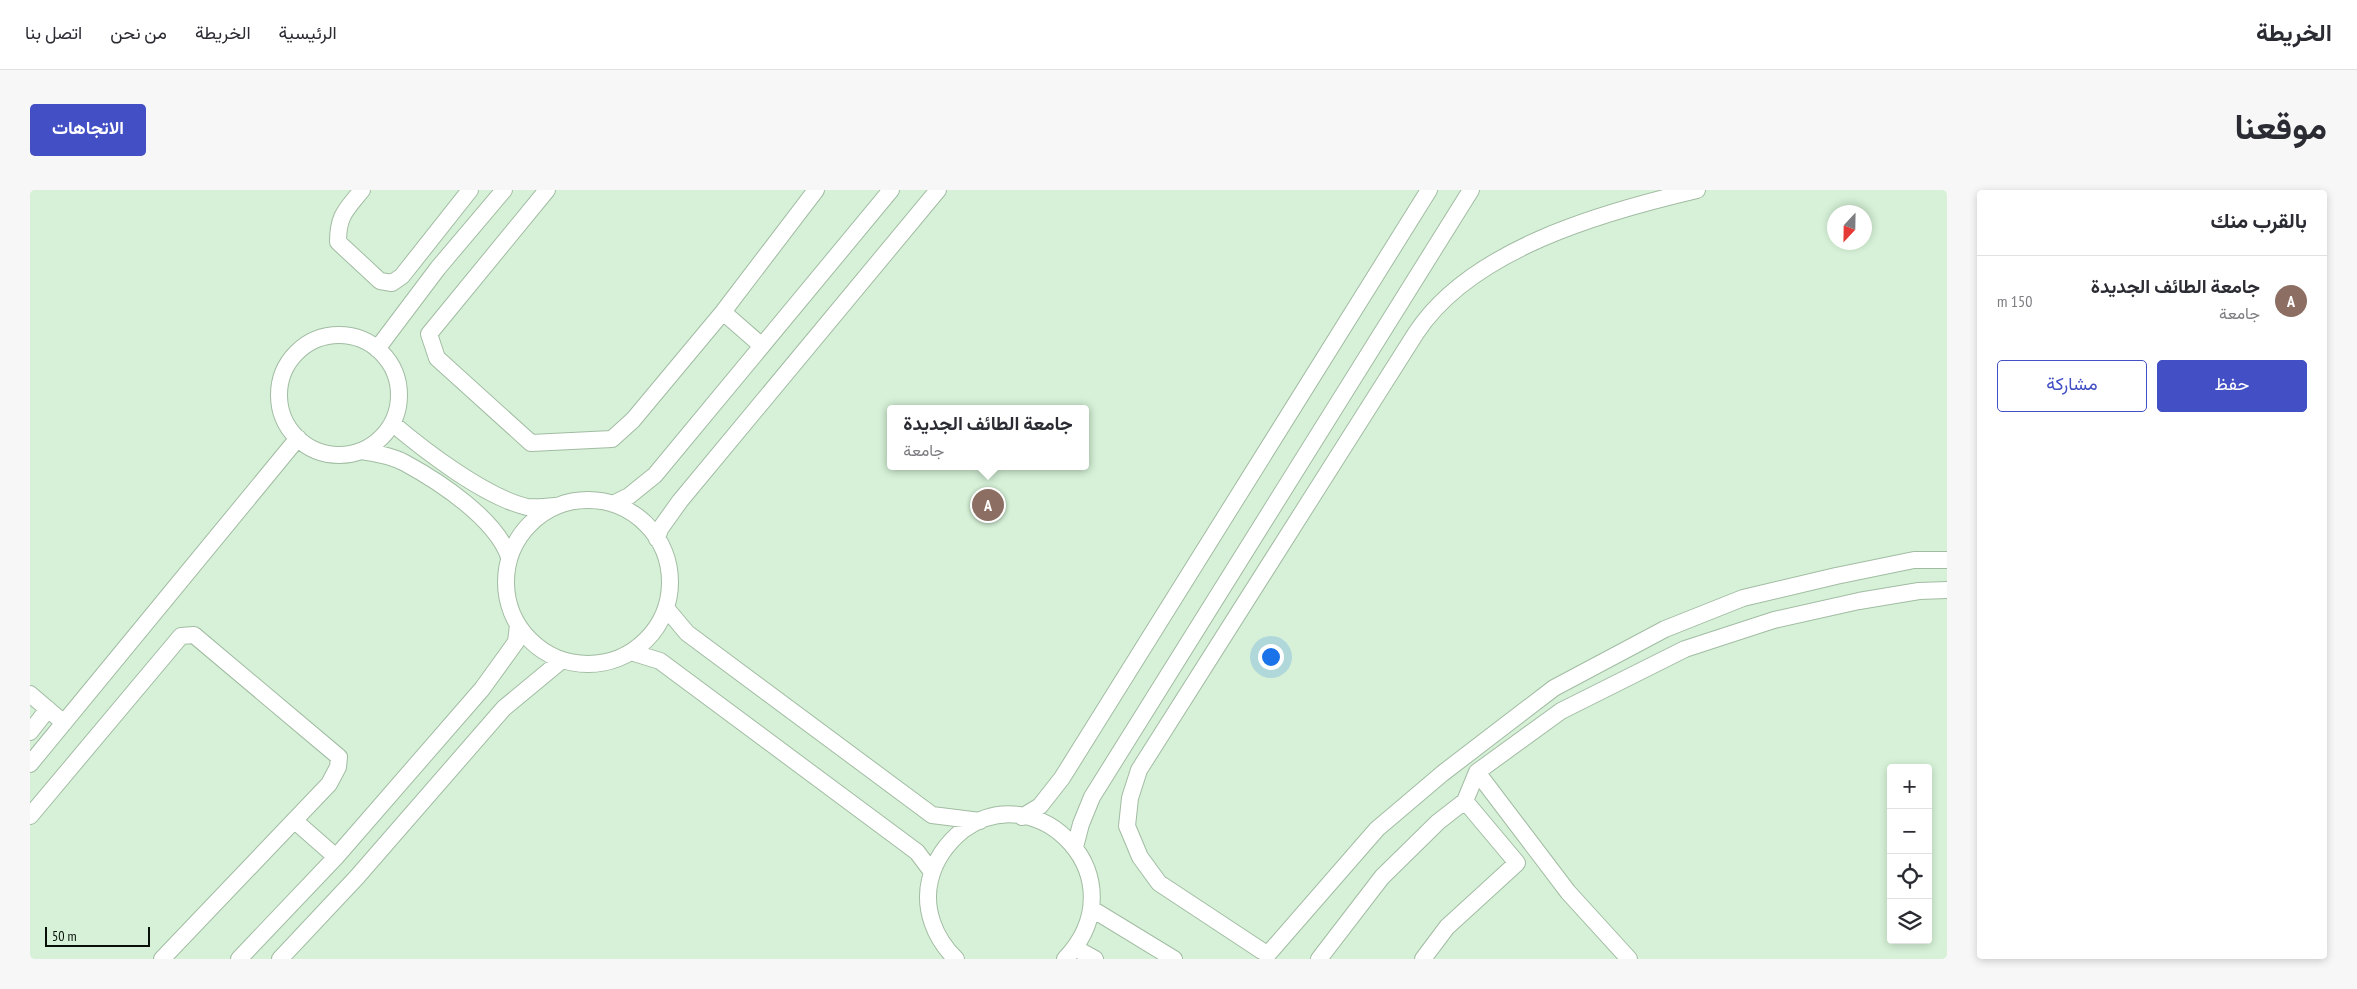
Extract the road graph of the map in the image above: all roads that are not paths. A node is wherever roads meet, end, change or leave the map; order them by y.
1 (362, 190) edge
2 (470, 190) edge
3 (547, 190) edge
4 (816, 190) edge
5 (892, 190) edge
6 (938, 190) edge
7 (1429, 190) edge
8 (1470, 190) edge
9 (1697, 190) edge
10 (499, 192) edge
11 (723, 312) junction
12 (762, 346) junction
13 (377, 349) junction
14 (392, 423) junction
15 (298, 438) junction
16 (361, 450) junction
17 (613, 504) junction
18 (557, 506) junction
19 (657, 539) junction
20 (509, 557) junction
21 (1947, 560) edge
22 (1947, 590) edge
23 (666, 608) junction
24 (518, 625) junction
25 (631, 652) junction
26 (562, 660) junction
27 (30, 694) edge
28 (48, 709) junction
29 (64, 722) junction
30 (30, 732) edge
31 (30, 764) edge
32 (1477, 772) junction
33 (1465, 802) junction
34 (30, 816) edge
35 (1022, 817) junction
36 (294, 821) junction
37 (980, 821) junction
38 (1075, 847) junction
39 (336, 857) junction
40 (932, 872) junction
41 (1092, 909) junction
42 (1070, 954) edge
43 (950, 957) edge
44 (162, 959) edge
45 (239, 959) edge
46 (280, 959) edge
47 (1095, 959) edge
48 (1174, 959) edge
49 (1319, 959) edge
50 (1423, 959) edge
51 (1629, 959) edge

1 - 2 lane
3 - 11 lane
4 - 11 lane
5 - 12 lane
6 - 19 lane
7 - 35 lane
8 - 38 lane
9 - 21 lane
10 - 13 lane
11 - 12 lane
12 - 17 lane
13 - 14 lane
13 - 15 lane
14 - 16 lane
14 - 18 lane
15 - 16 lane
15 - 29 lane
16 - 20 lane
17 - 18 lane
17 - 19 lane
18 - 20 lane
19 - 23 lane
20 - 24 lane
22 - 32 lane
23 - 25 lane
23 - 37 lane
24 - 26 lane
24 - 39 lane
25 - 26 lane
25 - 40 lane
26 - 46 lane
27 - 28 lane
28 - 29 lane
28 - 30 lane
29 - 31 lane
32 - 33 lane
32 - 51 lane
33 - 49 lane
33 - 50 lane
34 - 36 lane
35 - 37 lane
35 - 38 lane
36 - 39 lane
36 - 44 lane
37 - 40 lane
38 - 41 lane
39 - 45 lane
40 - 43 lane
41 - 42 lane
41 - 48 lane
42 - 47 lane

